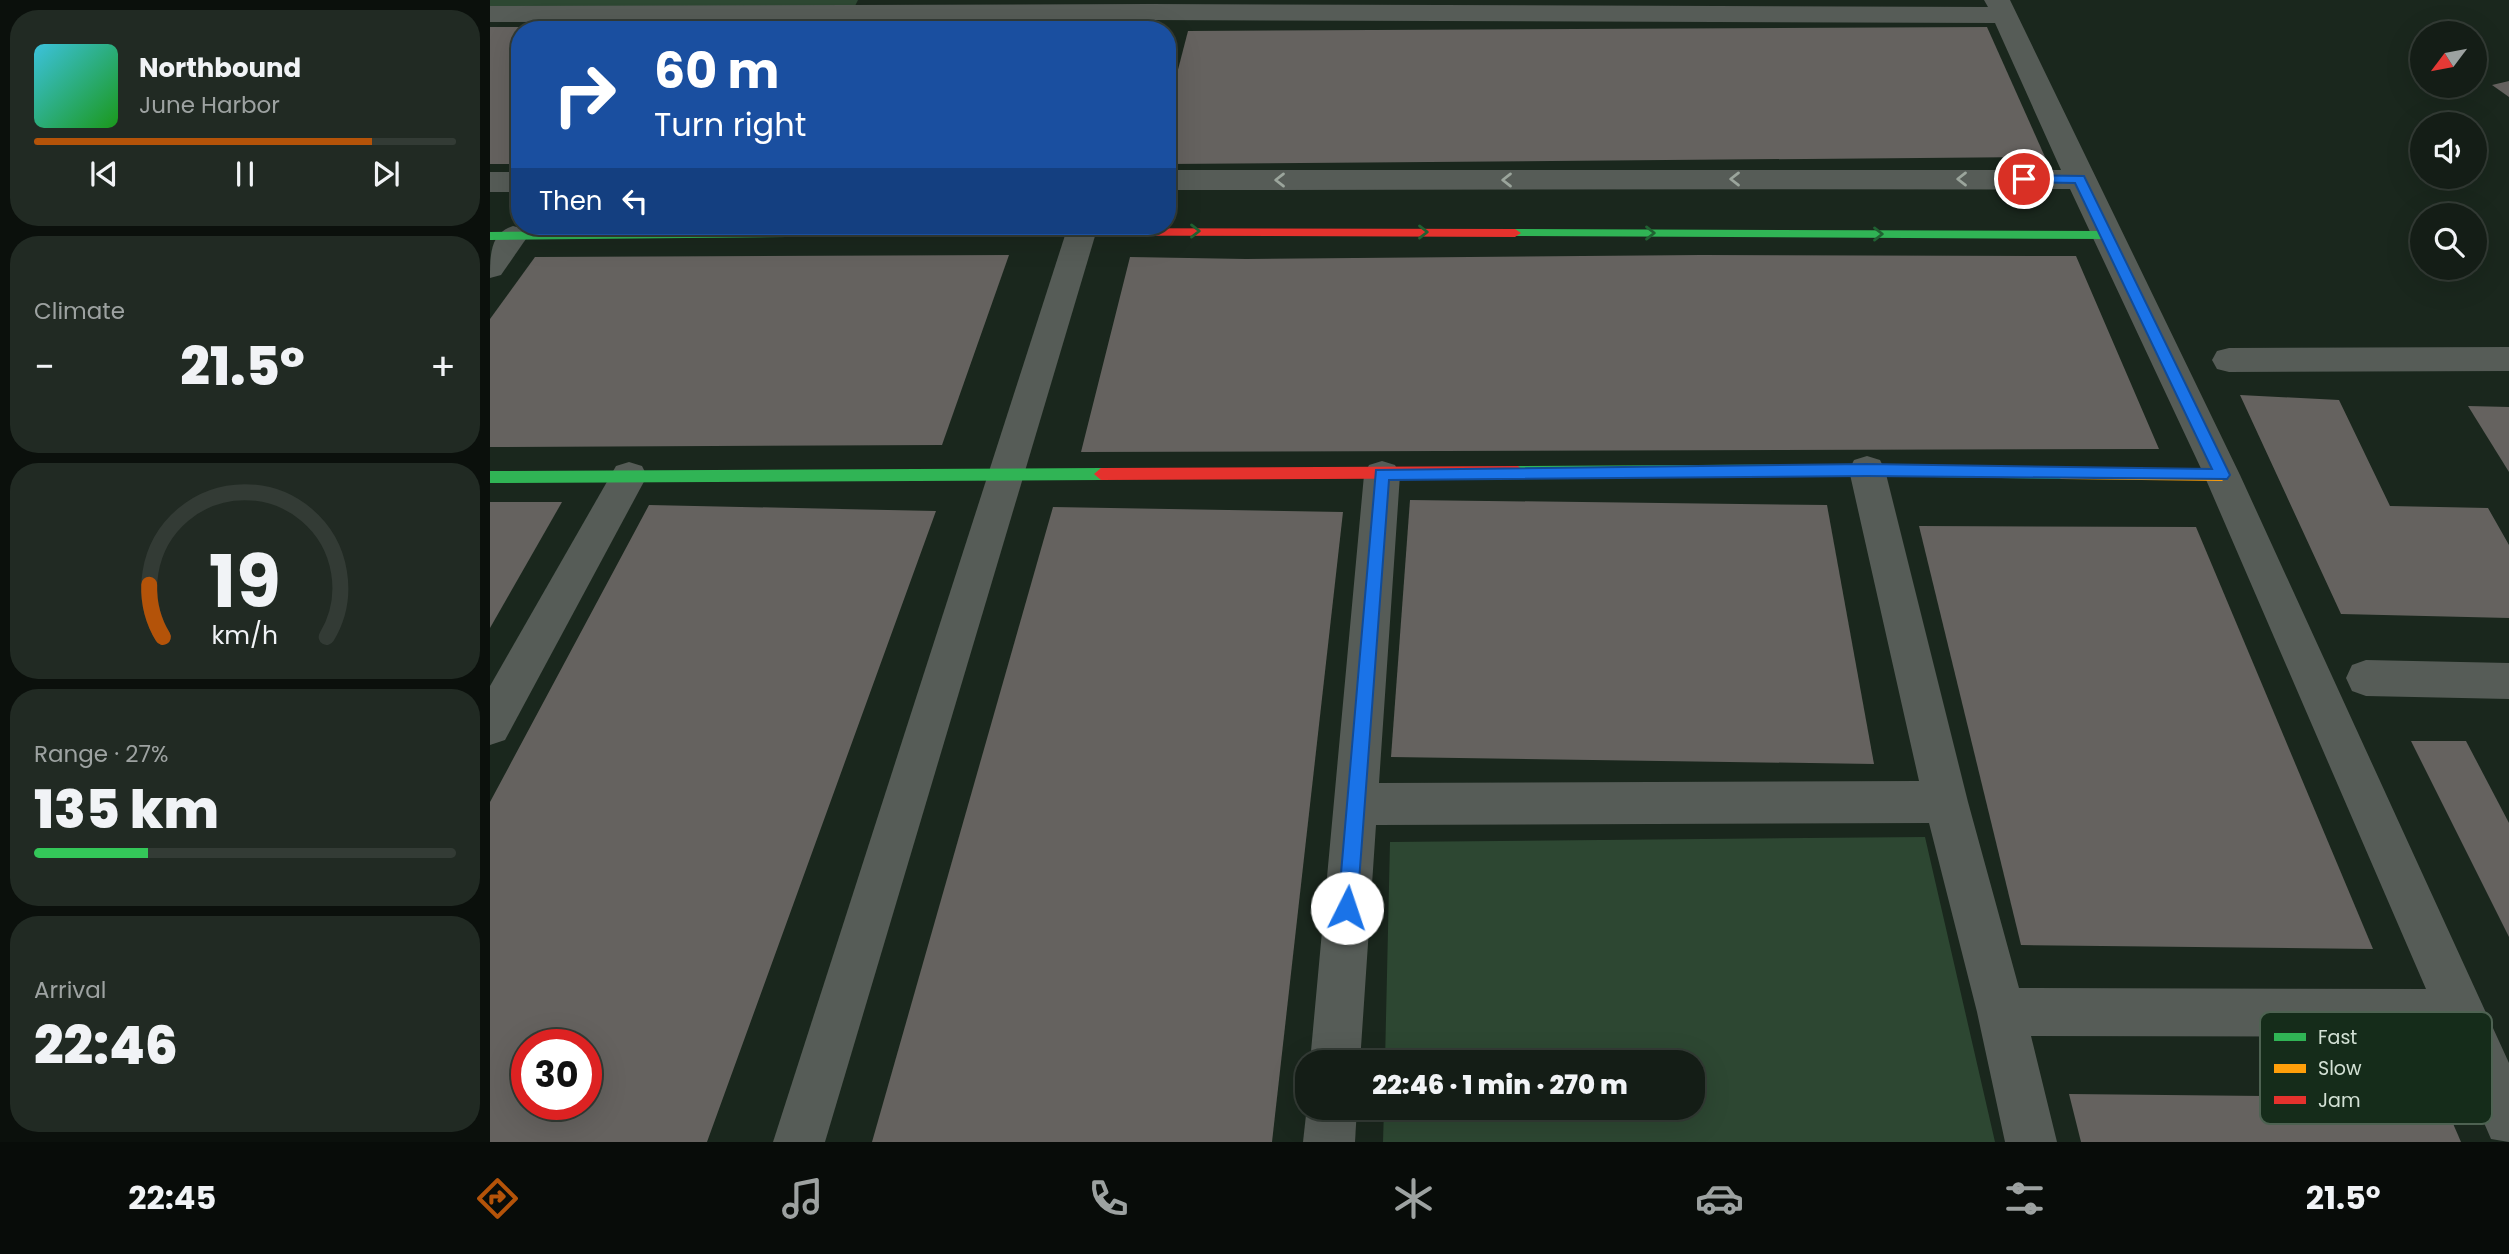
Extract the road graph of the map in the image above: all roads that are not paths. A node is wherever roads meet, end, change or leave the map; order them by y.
1 (1758, 6) edge
2 (874, 7) edge
3 (1411, 7) edge
4 (2001, 8) edge
5 (490, 14) edge
6 (1148, 14) edge
7 (652, 21) edge
8 (688, 21) edge
9 (2080, 179) junction
10 (1176, 180) edge
11 (490, 182) edge
12 (511, 182) edge
13 (1176, 229) edge
14 (574, 235) edge
15 (1080, 235) edge
16 (2106, 235) junction
17 (501, 236) edge
18 (490, 267) edge
19 (2509, 359) edge
20 (2229, 360) dead end
21 (1867, 470) junction
22 (1006, 473) junction
23 (1382, 475) junction
24 (2222, 475) junction
25 (629, 476) junction
26 (490, 477) edge
27 (2366, 678) dead end
28 (2509, 681) edge
29 (490, 726) edge
30 (1946, 802) junction
31 (1355, 804) junction
32 (2001, 1012) junction
33 (2461, 1012) edge
34 (2260, 1013) edge
35 (1336, 1050) edge
36 (2492, 1083) edge
37 (1331, 1120) edge
38 (2509, 1121) edge
39 (799, 1142) edge
40 (1329, 1142) edge
41 (2031, 1142) edge

1 - 3 street
1 - 4 street
2 - 6 street
2 - 8 street
3 - 6 street
4 - 9 street
5 - 7 street
9 -> 10 street
9 - 16 street
11 - 12 street
13 -> 16 street
14 - 17 street
15 - 22 street
16 - 24 street
17 - 18 street
19 - 20 street
21 - 23 street
21 - 24 street
21 - 30 street
22 - 23 street
22 - 25 street
22 - 39 street
23 - 31 street
24 - 33 street
25 - 26 street
25 - 29 street
27 - 28 street
30 - 31 street
30 - 32 street
31 - 35 street
32 - 34 street
32 - 41 street
36 - 38 street
37 - 40 street

